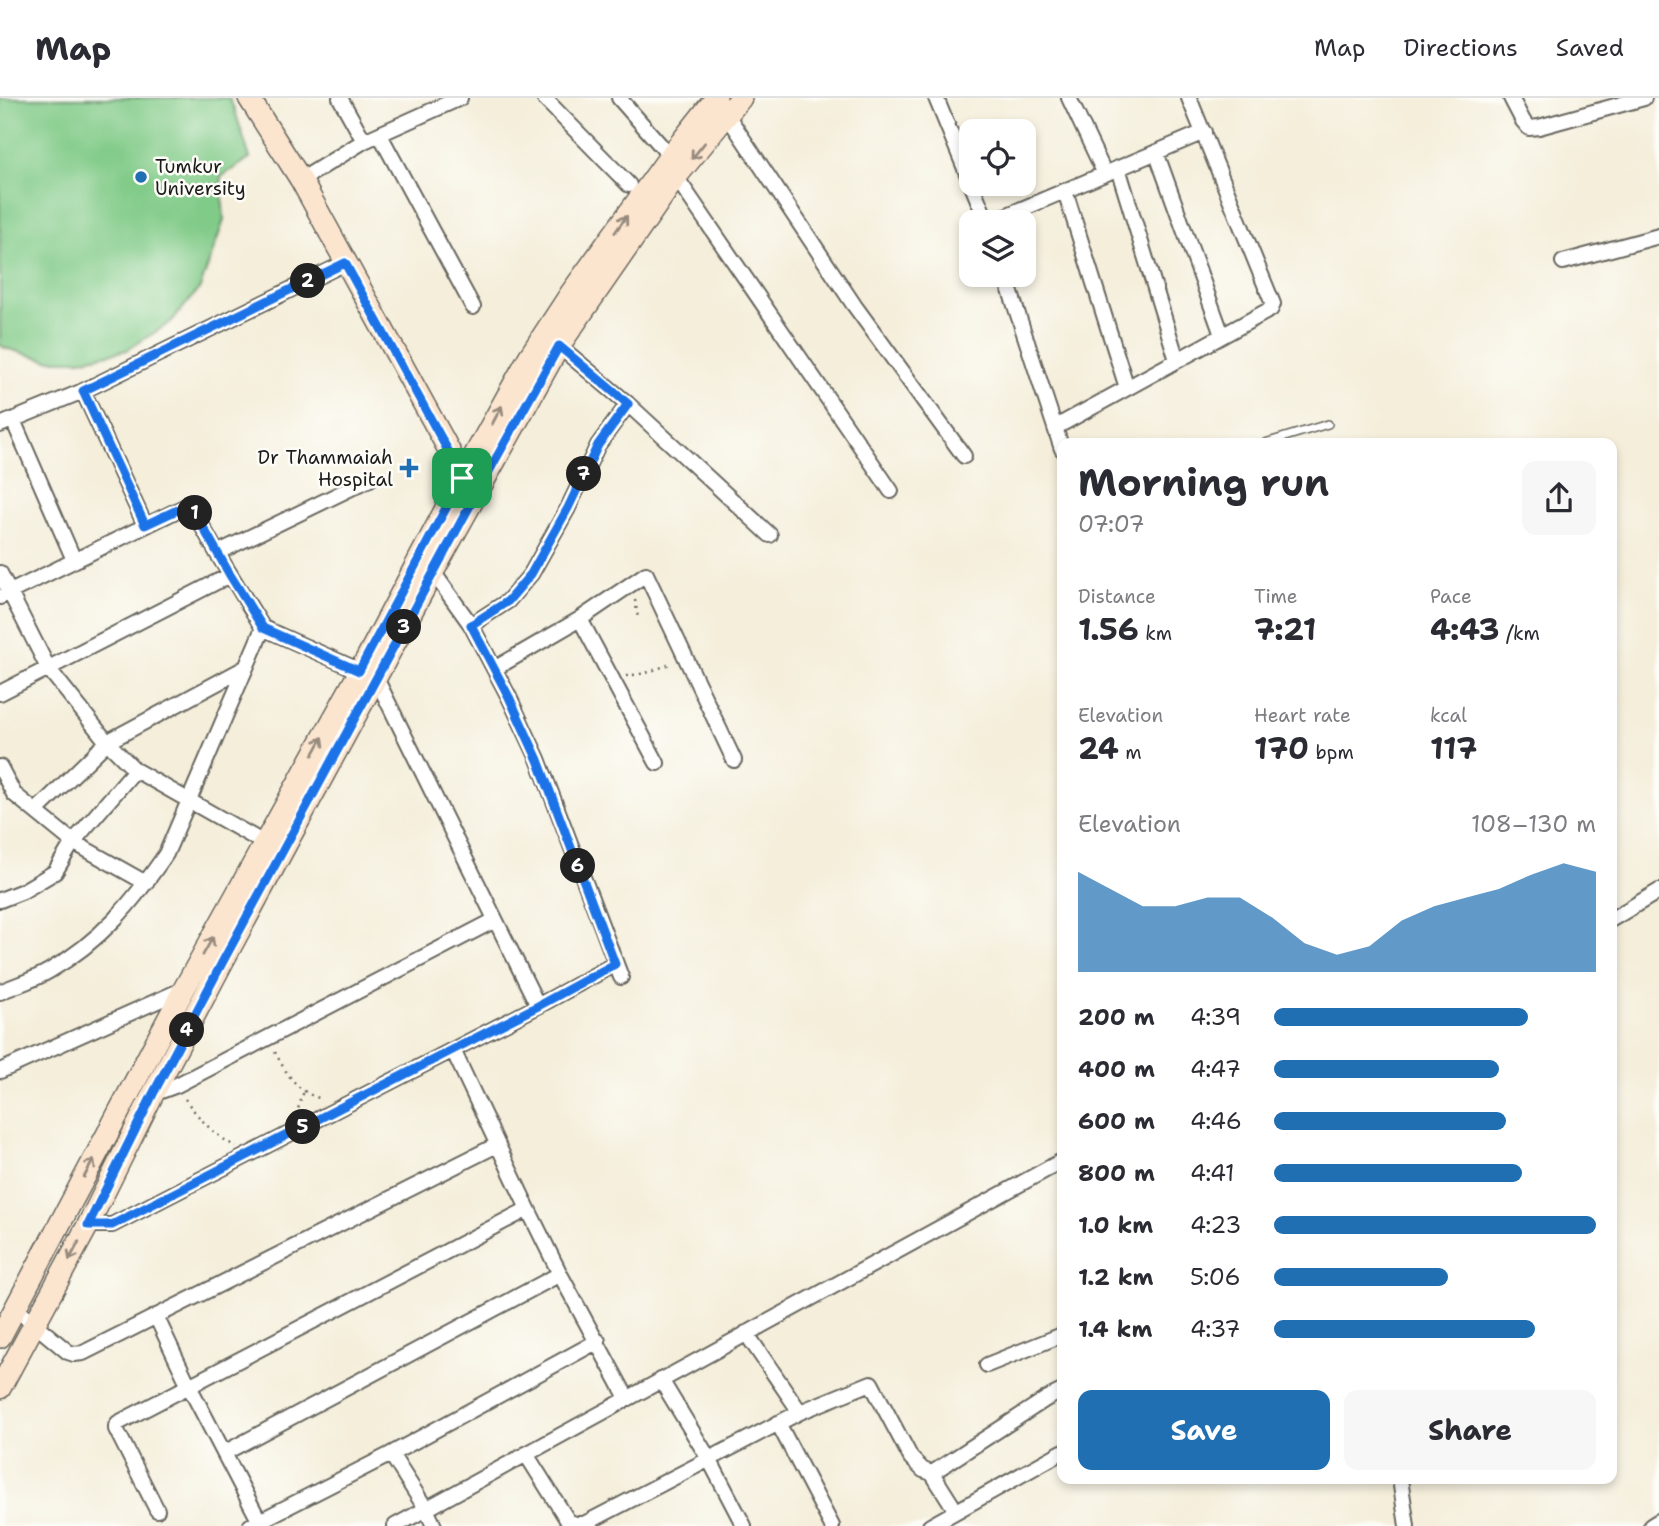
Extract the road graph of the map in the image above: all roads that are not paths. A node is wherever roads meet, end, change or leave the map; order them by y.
1 (249, 98) edge
2 (340, 98) edge
3 (460, 98) edge
4 (544, 98) edge
5 (619, 98) edge
6 (741, 98) edge
7 (936, 98) edge
8 (1069, 98) edge
9 (1189, 98) edge
10 (1511, 98) edge
11 (1644, 98) edge
12 (721, 107) edge
13 (1204, 132) junction
14 (380, 135) junction
15 (364, 141) junction
16 (1156, 152) junction
17 (673, 167) junction
18 (1112, 171) junction
19 (301, 180) junction
20 (629, 185) dead end
21 (1065, 191) junction
22 (984, 210) edge
23 (1018, 210) edge
24 (1659, 236) edge
25 (1563, 262) dead end
26 (345, 263) junction
27 (1008, 287) edge
28 (473, 307) dead end
29 (1222, 335) junction
30 (559, 346) junction
31 (1177, 360) junction
32 (1127, 388) junction
33 (83, 391) junction
34 (628, 404) junction
35 (7, 423) edge
36 (1328, 424) dead end
37 (1056, 427) junction
38 (1059, 438) edge
39 (1282, 438) edge
40 (964, 457) dead end
41 (462, 478) junction
42 (370, 479) dead end
43 (891, 491) dead end
44 (474, 498) junction
45 (145, 525) junction
46 (769, 535) dead end
47 (217, 553) junction
48 (74, 560) junction
49 (433, 572) junction
50 (0, 573) edge
51 (230, 575) junction
52 (5, 594) edge
53 (580, 619) junction
54 (471, 625) junction
55 (263, 628) junction
56 (48, 668) junction
57 (246, 668) junction
58 (494, 669) junction
59 (368, 675) junction
60 (0, 693) edge
61 (107, 742) junction
62 (734, 760) dead end
63 (657, 763) dead end
64 (0, 767) edge
65 (135, 770) junction
66 (14, 794) junction
67 (189, 799) junction
68 (0, 801) edge
69 (36, 811) junction
70 (73, 842) junction
71 (264, 843) junction
72 (146, 883) junction
73 (1659, 891) edge
74 (0, 900) edge
75 (1617, 916) edge
76 (495, 920) junction
77 (184, 989) junction
78 (0, 992) edge
79 (538, 1006) junction
80 (453, 1050) junction
81 (0, 1071) edge
82 (153, 1094) junction
83 (498, 1144) junction
84 (1057, 1164) edge
85 (528, 1209) junction
86 (88, 1225) junction
87 (560, 1274) junction
88 (15, 1308) junction
89 (156, 1317) junction
90 (35, 1323) junction
91 (746, 1333) junction
92 (0, 1337) edge
93 (1057, 1337) edge
94 (598, 1342) junction
95 (987, 1365) dead end
96 (661, 1380) junction
97 (189, 1386) junction
98 (0, 1388) edge
99 (1057, 1394) edge
100 (627, 1398) junction
101 (800, 1412) junction
102 (778, 1423) junction
103 (224, 1452) junction
104 (391, 1454) junction
105 (526, 1454) junction
106 (1057, 1455) edge
107 (709, 1459) junction
108 (932, 1473) junction
109 (1401, 1484) edge
110 (426, 1509) junction
111 (157, 1510) dead end
112 (952, 1518) edge
113 (1659, 1521) edge
114 (257, 1524) edge
115 (584, 1525) edge
116 (396, 1526) edge
117 (434, 1526) edge
118 (744, 1526) edge
119 (832, 1526) edge
120 (930, 1526) edge
121 (1407, 1526) edge
122 (1651, 1526) edge

1 - 19 main road
2 - 15 street
3 - 14 street
4 - 20 street
5 - 17 street
6 - 12 main road
7 - 22 street
8 - 18 street
9 - 13 street
10 - 11 street
12 - 17 main road
12 - 40 street
13 - 16 street
13 - 29 street
14 - 15 street
14 - 28 street
15 - 19 street
16 - 18 street
16 - 29 street
17 - 30 main road
41 -> 17 main road
17 - 43 street
18 - 21 street
18 - 31 street
19 - 26 main road
21 - 23 street
21 - 32 street
24 - 25 street
26 - 33 street
26 - 41 main road
27 - 37 street
29 - 31 street
30 - 34 street
30 - 44 main road
31 - 32 street
32 - 37 street
33 - 35 street
33 - 45 street
34 - 46 street
34 - 54 street
35 - 48 street
36 - 39 lane
37 - 38 street
41 - 44 main road
41 - 59 main road
42 - 47 street
44 - 49 main road
45 - 47 street
45 - 48 street
47 - 51 street
48 - 52 street
49 - 54 street
49 - 59 main road
50 - 52 street
51 - 55 street
51 - 56 street
52 - 56 street
53 - 58 street
53 - 62 street
53 - 63 street
54 - 58 street
55 - 57 street
55 - 59 street
56 - 60 street
56 - 61 street
57 - 61 street
57 - 67 street
58 - 79 street
71 -> 59 main road
59 - 76 street
59 - 82 main road
61 - 65 street
61 - 69 street
64 - 66 street
65 - 67 street
65 - 70 street
66 - 68 street
66 - 69 street
67 - 71 street
67 - 72 street
69 - 70 street
70 - 72 street
70 - 74 street
77 -> 71 main road
72 - 78 street
73 - 75 street
76 - 79 street
76 - 82 street
77 - 81 street
88 -> 77 main road
79 - 80 street
80 - 83 street
80 - 86 street
82 - 86 main road
83 - 85 street
83 - 89 street
84 - 91 street
85 - 87 street
85 - 97 street
86 -> 90 main road
87 - 94 street
87 - 103 street
88 - 90 street
88 - 92 main road
89 - 90 street
89 - 97 street
90 - 98 main road
91 - 96 street
91 - 101 street
93 - 95 street
94 - 100 street
94 - 104 street
96 - 100 street
96 - 107 street
97 - 103 street
97 - 111 street
99 - 108 street
100 - 105 street
101 - 102 street
101 - 108 street
102 - 107 street
102 - 119 street
103 - 114 street
104 - 110 street
104 - 114 street
105 - 110 street
105 - 115 street
106 - 112 street
107 - 115 street
107 - 118 street
108 - 112 street
109 - 121 street
110 - 116 street
110 - 117 street
112 - 120 street
113 - 122 street

